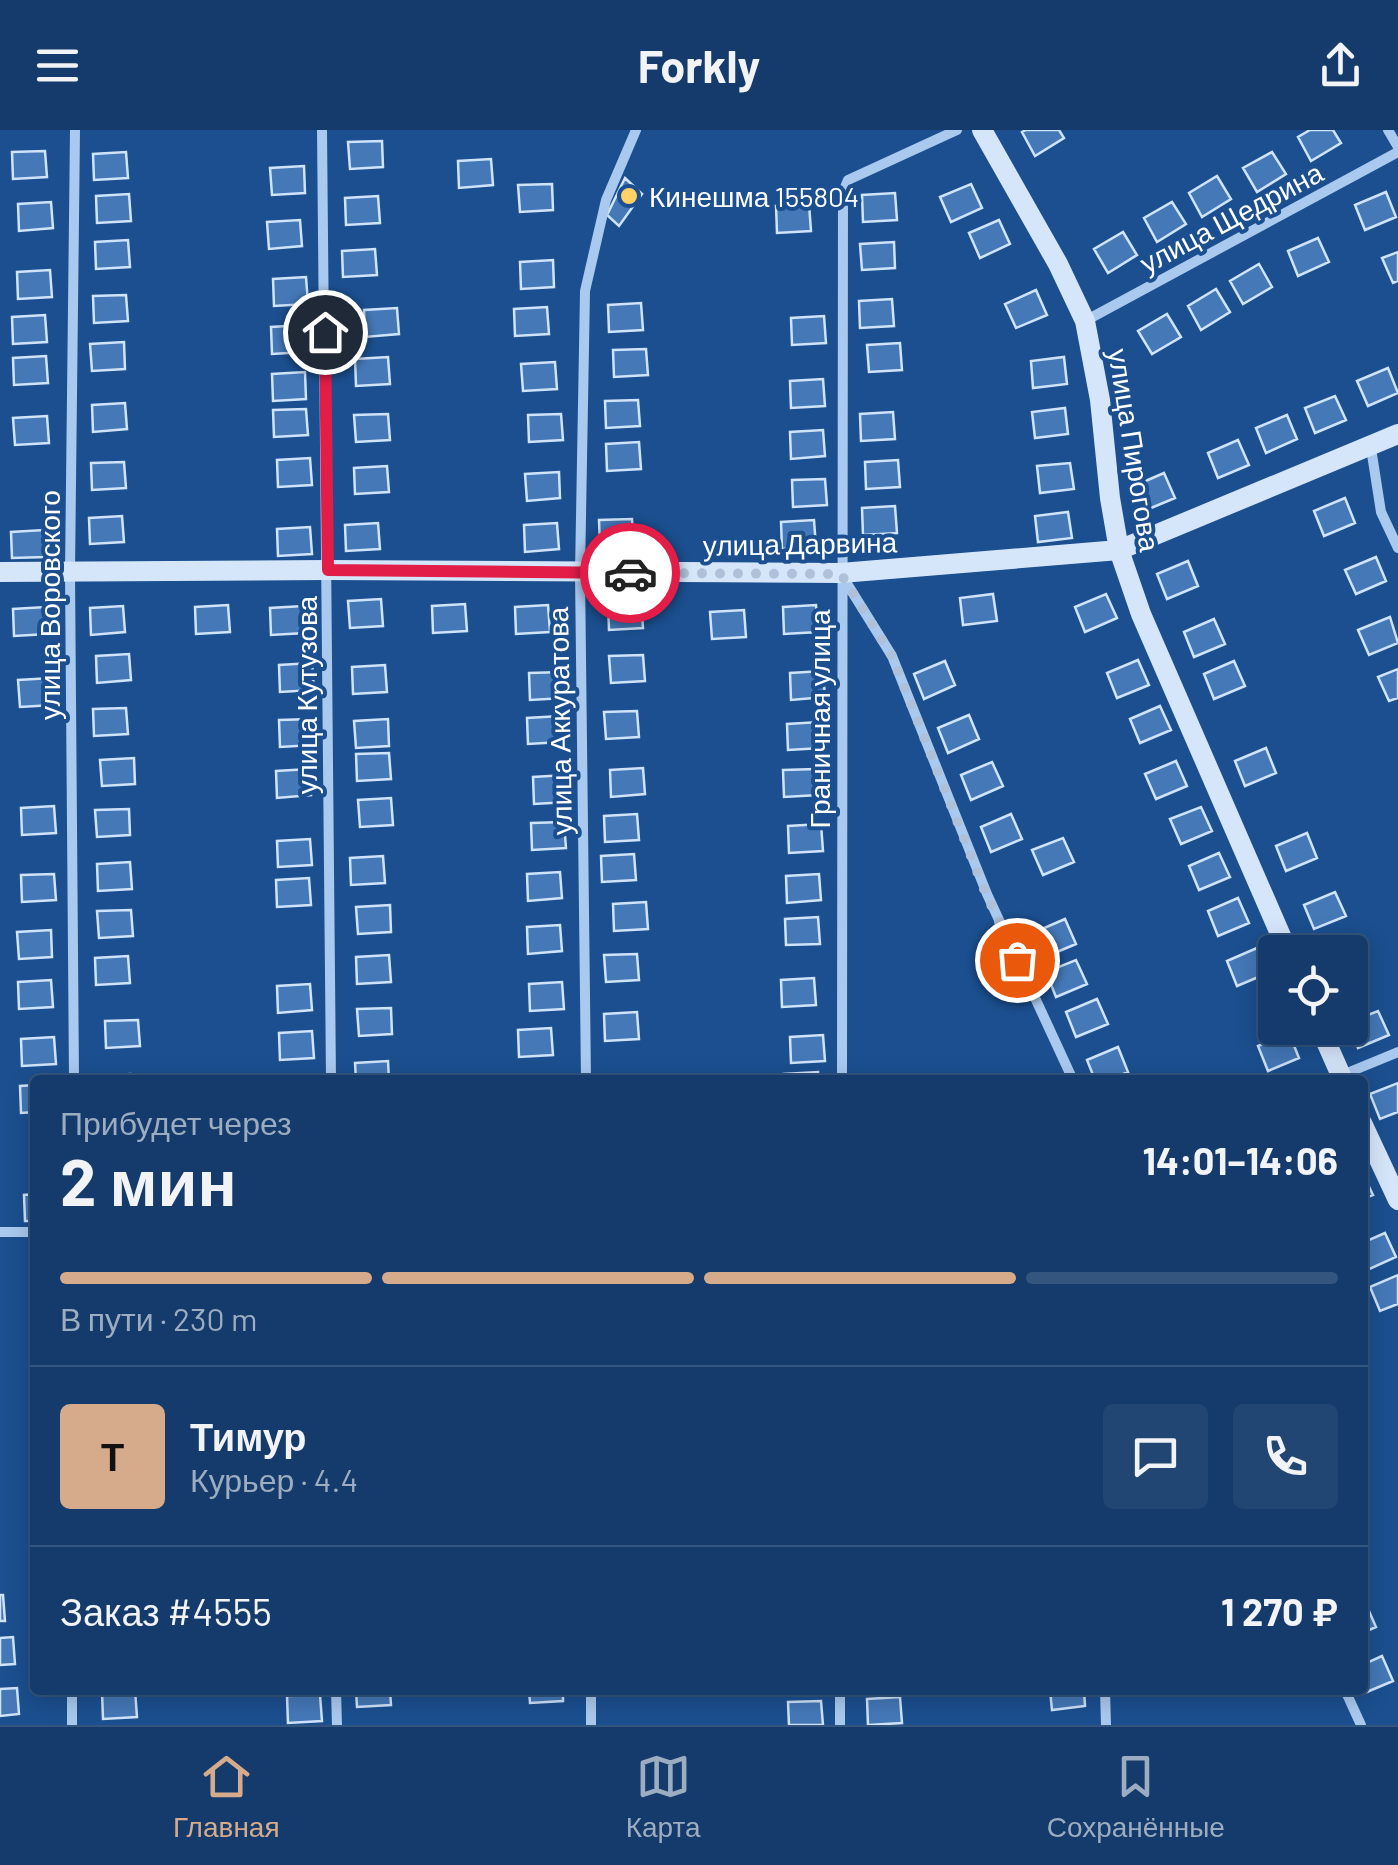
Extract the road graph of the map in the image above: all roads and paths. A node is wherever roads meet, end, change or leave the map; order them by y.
1 (76, 130) edge
2 (322, 130) edge
3 (636, 130) edge
4 (958, 130) edge
5 (982, 130) edge
6 (1388, 130) edge
7 (1398, 150) edge
8 (1085, 321) junction
9 (1398, 434) edge
10 (1371, 448) junction
11 (1398, 548) edge
12 (1120, 550) junction
13 (328, 570) junction
14 (0, 572) edge
15 (70, 572) junction
16 (580, 573) junction
17 (841, 574) junction
18 (1281, 935) edge
19 (1326, 1045) edge
20 (1398, 1052) edge
21 (74, 1075) edge
22 (331, 1075) edge
23 (586, 1075) edge
24 (842, 1075) edge
25 (1070, 1075) edge
26 (1337, 1075) edge
27 (1345, 1075) edge
28 (1368, 1135) edge
29 (1398, 1200) edge
30 (0, 1232) edge
31 (30, 1232) edge
32 (72, 1695) edge
33 (336, 1695) edge
34 (591, 1695) edge
35 (840, 1695) edge
36 (1105, 1695) edge
37 (1347, 1695) edge
38 (72, 1725) edge
39 (337, 1725) edge
40 (591, 1725) edge
41 (840, 1725) edge
42 (1106, 1725) edge
43 (1360, 1725) edge

1 - 15 street, улица Воровского
2 - 13 street, улица Кутузова
3 - 16 street, улица Аккуратова
4 - 17 street, Граничная улица
5 - 8 street, улица Пирогова
6 - 7 street
7 - 8 street, улица Щедрина
8 - 12 street, улица Пирогова
9 - 10 street, улица Дарвина
10 - 11 street
10 - 12 street, улица Дарвина
12 - 17 street, улица Дарвина
12 - 18 street, улица Пирогова
13 - 15 street, улица Дарвина
13 - 16 street, улица Дарвина
13 - 22 street, улица Кутузова
14 - 15 street, улица Дарвина
15 - 21 street, улица Воровского
16 - 17 street, улица Дарвина
16 - 23 street, улица Аккуратова
17 - 24 street, Граничная улица
17 - 25 street
19 - 26 street
20 - 27 street
28 - 29 street
30 - 31 street
32 - 38 street
33 - 39 street
34 - 40 street
35 - 41 street
36 - 42 street
37 - 43 street

